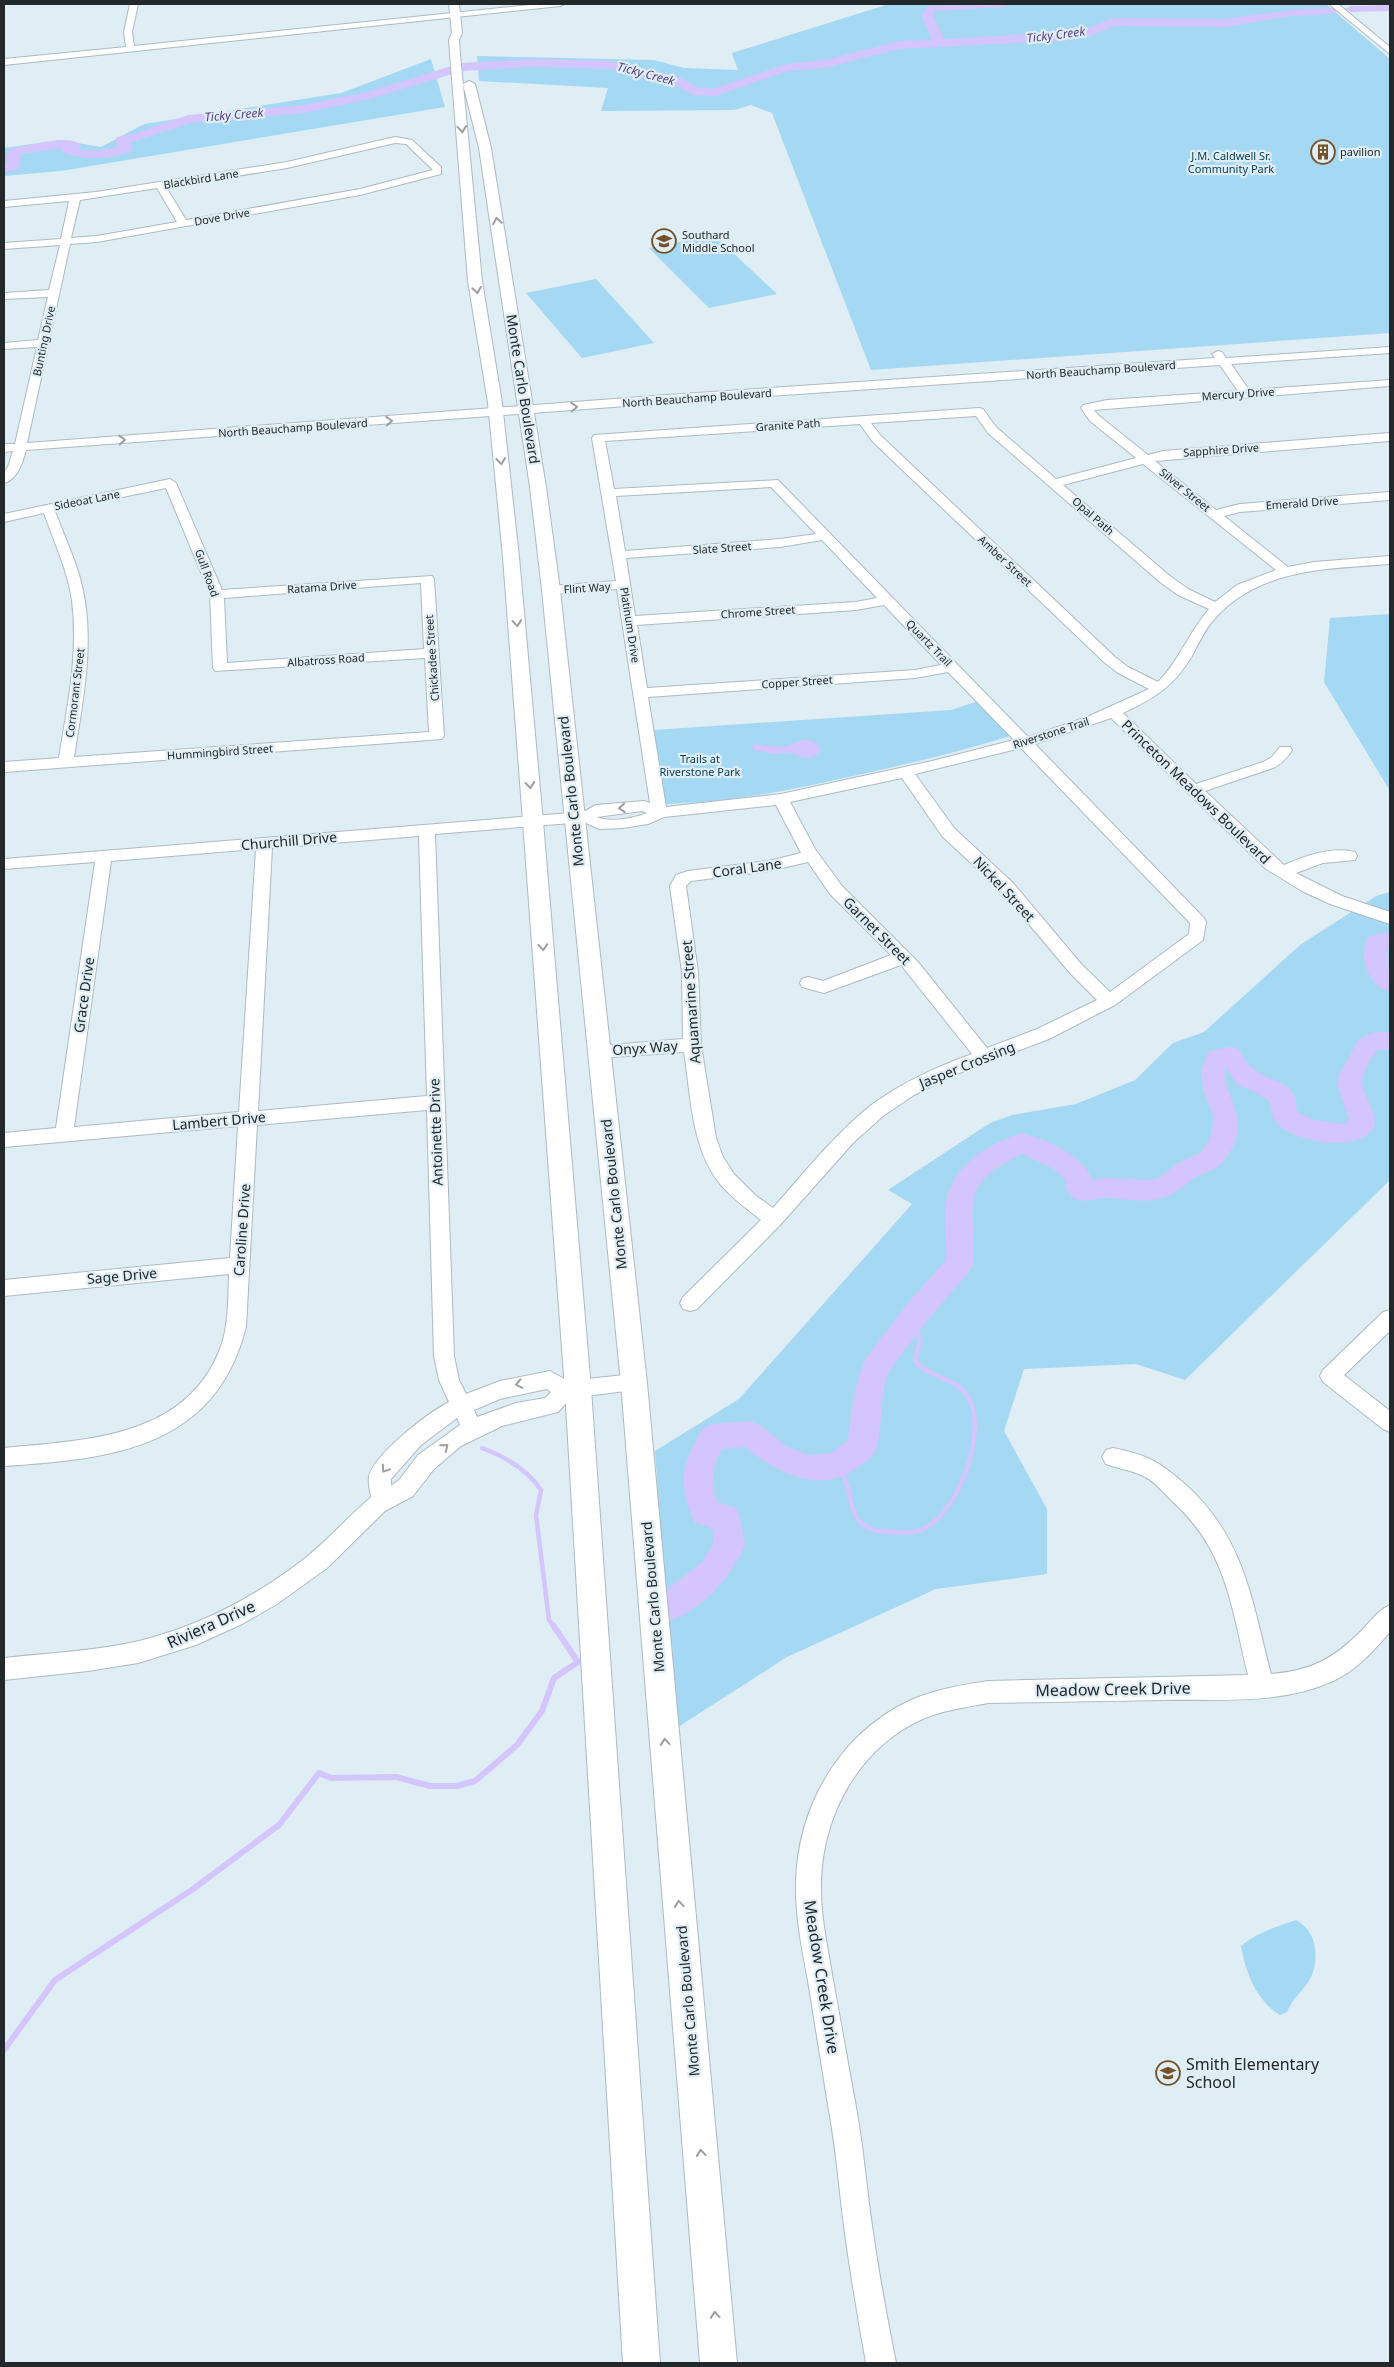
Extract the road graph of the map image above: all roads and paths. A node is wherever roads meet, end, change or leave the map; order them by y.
1 (134, 4) edge
2 (560, 4) edge
3 (1333, 4) edge
4 (454, 9) edge
5 (1384, 36) dead end
6 (1373, 37) junction
7 (130, 48) junction
8 (1390, 50) edge
9 (4, 62) edge
10 (463, 80) junction
11 (438, 172) joint
12 (160, 186) junction
13 (75, 198) junction
14 (4, 204) edge
15 (183, 224) junction
16 (65, 242) junction
17 (4, 246) edge
18 (54, 293) junction
19 (4, 296) edge
20 (1390, 342) edge
21 (43, 343) junction
22 (4, 346) edge
23 (1390, 350) edge
24 (1221, 358) junction
25 (1390, 384) edge
26 (1246, 394) junction
27 (524, 406) junction
28 (495, 408) junction
29 (1087, 408) joint
30 (980, 412) joint
31 (864, 420) junction
32 (1390, 437) edge
33 (598, 438) joint
34 (4, 439) edge
35 (21, 443) junction
36 (4, 448) edge
37 (1145, 458) junction
38 (4, 479) edge
39 (1054, 483) junction
40 (170, 484) joint
41 (609, 493) junction
42 (1390, 496) edge
43 (48, 508) junction
44 (1214, 514) junction
45 (4, 518) edge
46 (825, 536) junction
47 (619, 555) junction
48 (1390, 560) edge
49 (1285, 571) junction
50 (427, 580) joint
51 (624, 586) junction
52 (551, 590) junction
53 (217, 594) junction
54 (887, 600) junction
55 (1216, 608) junction
56 (629, 620) junction
57 (432, 653) junction
58 (952, 667) junction
59 (220, 668) joint
60 (1159, 688) junction
61 (641, 693) junction
62 (1113, 712) junction
63 (437, 736) joint
64 (1024, 742) junction
65 (1285, 750) dead end
66 (66, 763) junction
67 (4, 767) edge
68 (905, 772) junction
69 (1193, 790) junction
70 (781, 798) junction
71 (660, 812) junction
72 (580, 818) junction
73 (533, 822) junction
74 (427, 830) junction
75 (264, 843) junction
76 (104, 856) junction
77 (812, 856) junction
78 (1349, 856) dead end
79 (4, 864) edge
80 (1283, 872) junction
81 (682, 879) joint
82 (1387, 917) edge
83 (1198, 922) joint
84 (904, 957) junction
85 (808, 983) dead end
86 (1109, 1001) junction
87 (692, 1045) junction
88 (599, 1052) junction
89 (984, 1058) junction
90 (435, 1102) junction
91 (249, 1118) junction
92 (64, 1135) junction
93 (4, 1140) edge
94 (774, 1220) junction
95 (240, 1265) junction
96 (4, 1288) edge
97 (690, 1303) dead end
98 (1390, 1318) edge
99 (634, 1383) junction
100 (571, 1389) junction
101 (460, 1405) junction
102 (1390, 1423) edge
103 (472, 1428) junction
104 (4, 1457) edge
105 (1113, 1457) dead end
106 (382, 1500) junction
107 (1390, 1616) edge
108 (4, 1670) edge
109 (1262, 1684) junction
110 (642, 2363) edge
111 (719, 2363) edge
112 (881, 2363) edge

1 - 7 street
2 - 4 street
3 - 6 street
4 - 7 street
4 - 10 main road, Monte Carlo Boulevard
5 - 6 street
6 - 8 street
7 - 9 street
27 -> 10 main road, Monte Carlo Boulevard
10 -> 28 main road, Monte Carlo Boulevard
11 - 12 street, Blackbird Lane
11 - 15 street, Dove Drive
12 - 13 street, Blackbird Lane
12 - 15 street
13 - 14 street, Blackbird Lane
13 - 16 street, Bunting Drive
15 - 16 street, Dove Drive
16 - 17 street, Dove Drive
16 - 18 street, Bunting Drive
18 - 19 street
18 - 21 street, Bunting Drive
20 - 24 street, North Beauchamp Boulevard
21 - 22 street
21 - 35 street, Bunting Drive
23 - 24 street, North Beauchamp Boulevard
24 - 26 street
24 - 27 street, North Beauchamp Boulevard
25 - 26 street, Mercury Drive
26 - 29 street, Mercury Drive
27 - 28 street, North Beauchamp Boulevard
27 - 52 main road, Monte Carlo Boulevard
28 - 35 street, North Beauchamp Boulevard
28 -> 73 main road, Monte Carlo Boulevard
29 - 37 street, Silver Street
30 - 31 street, Granite Path
30 - 39 street, Opal Path
31 - 33 street, Granite Path
31 - 60 street, Amber Street
32 - 37 street, Sapphire Drive
33 - 41 street, Platinum Drive
34 - 35 street, North Beauchamp Boulevard
35 - 36 street, North Beauchamp Boulevard
35 - 38 street, Bunting Drive
37 - 39 street, Sapphire Drive
37 - 44 street, Silver Street
39 - 55 street, Opal Path
40 - 43 street, Sideoat Lane
40 - 53 street, Gull Road
41 - 46 street, Quartz Trail
41 - 47 street, Platinum Drive
42 - 44 street, Emerald Drive
43 - 45 street, Sideoat Lane
43 - 66 street, Cormorant Street
44 - 49 street, Silver Street
46 - 47 street, Slate Street
46 - 54 street, Quartz Trail
47 - 51 street, Platinum Drive
48 - 49 street, Riverstone Trail
49 - 55 street, Riverstone Trail
50 - 53 street, Ratama Drive
50 - 57 street, Chickadee Street
51 - 52 street, Flint Way
51 - 56 street, Platinum Drive
52 - 72 main road, Monte Carlo Boulevard
53 - 59 street, Gull Road
54 - 56 street, Chrome Street
54 - 58 street, Quartz Trail
55 - 60 street, Riverstone Trail
56 - 61 street, Platinum Drive
57 - 59 street, Albatross Road
57 - 63 street, Chickadee Street
58 - 61 street, Copper Street
58 - 64 street, Quartz Trail
60 - 62 street, Riverstone Trail
61 - 71 street, Platinum Drive
62 - 64 street, Riverstone Trail
62 - 69 street, Princeton Meadows Boulevard
63 - 66 street, Hummingbird Street
64 - 68 street, Riverstone Trail
64 - 83 street, Quartz Trail
65 - 69 street
66 - 67 street, Hummingbird Street
68 - 70 street, Riverstone Trail
68 - 86 street, Nickel Street
69 - 80 street, Princeton Meadows Boulevard
70 - 71 street, Riverstone Trail
70 - 77 street, Garnet Street
71 - 72 street, Riverstone Trail
72 - 73 street, Churchill Drive
72 - 88 main road, Monte Carlo Boulevard
73 - 74 street, Churchill Drive
73 -> 100 main road, Monte Carlo Boulevard
74 - 75 street, Churchill Drive
74 - 90 street, Antoinette Drive
75 - 76 street, Churchill Drive
75 - 91 street, Caroline Drive
76 - 79 street, Churchill Drive
76 - 92 street, Grace Drive
77 - 81 street, Coral Lane
77 - 84 street, Garnet Street
78 - 80 street
80 - 82 street, Princeton Meadows Boulevard
81 - 87 street, Aquamarine Street
83 - 86 street, Jasper Crossing
84 - 85 street
84 - 89 street, Garnet Street
86 - 89 street, Jasper Crossing
87 - 88 street, Onyx Way
87 - 94 street, Aquamarine Street
88 - 99 main road, Monte Carlo Boulevard
89 - 94 street, Jasper Crossing
90 - 91 street, Lambert Drive
90 - 101 street, Antoinette Drive
91 - 92 street, Lambert Drive
91 - 95 street, Caroline Drive
92 - 93 street, Lambert Drive
94 - 97 street, Jasper Crossing
95 - 96 street, Sage Drive
95 - 104 street, Caroline Drive
98 - 102 street
99 - 100 street
111 -> 99 main road, Monte Carlo Boulevard
100 -> 101 street
100 - 103 street, Riviera Drive
100 - 110 main road, Monte Carlo Boulevard
101 - 103 street, Antoinette Drive
101 -> 106 street
106 -> 103 street, Riviera Drive
105 - 109 street
106 - 108 street, Riviera Drive
107 - 109 street, Meadow Creek Drive
109 - 112 street, Meadow Creek Drive

